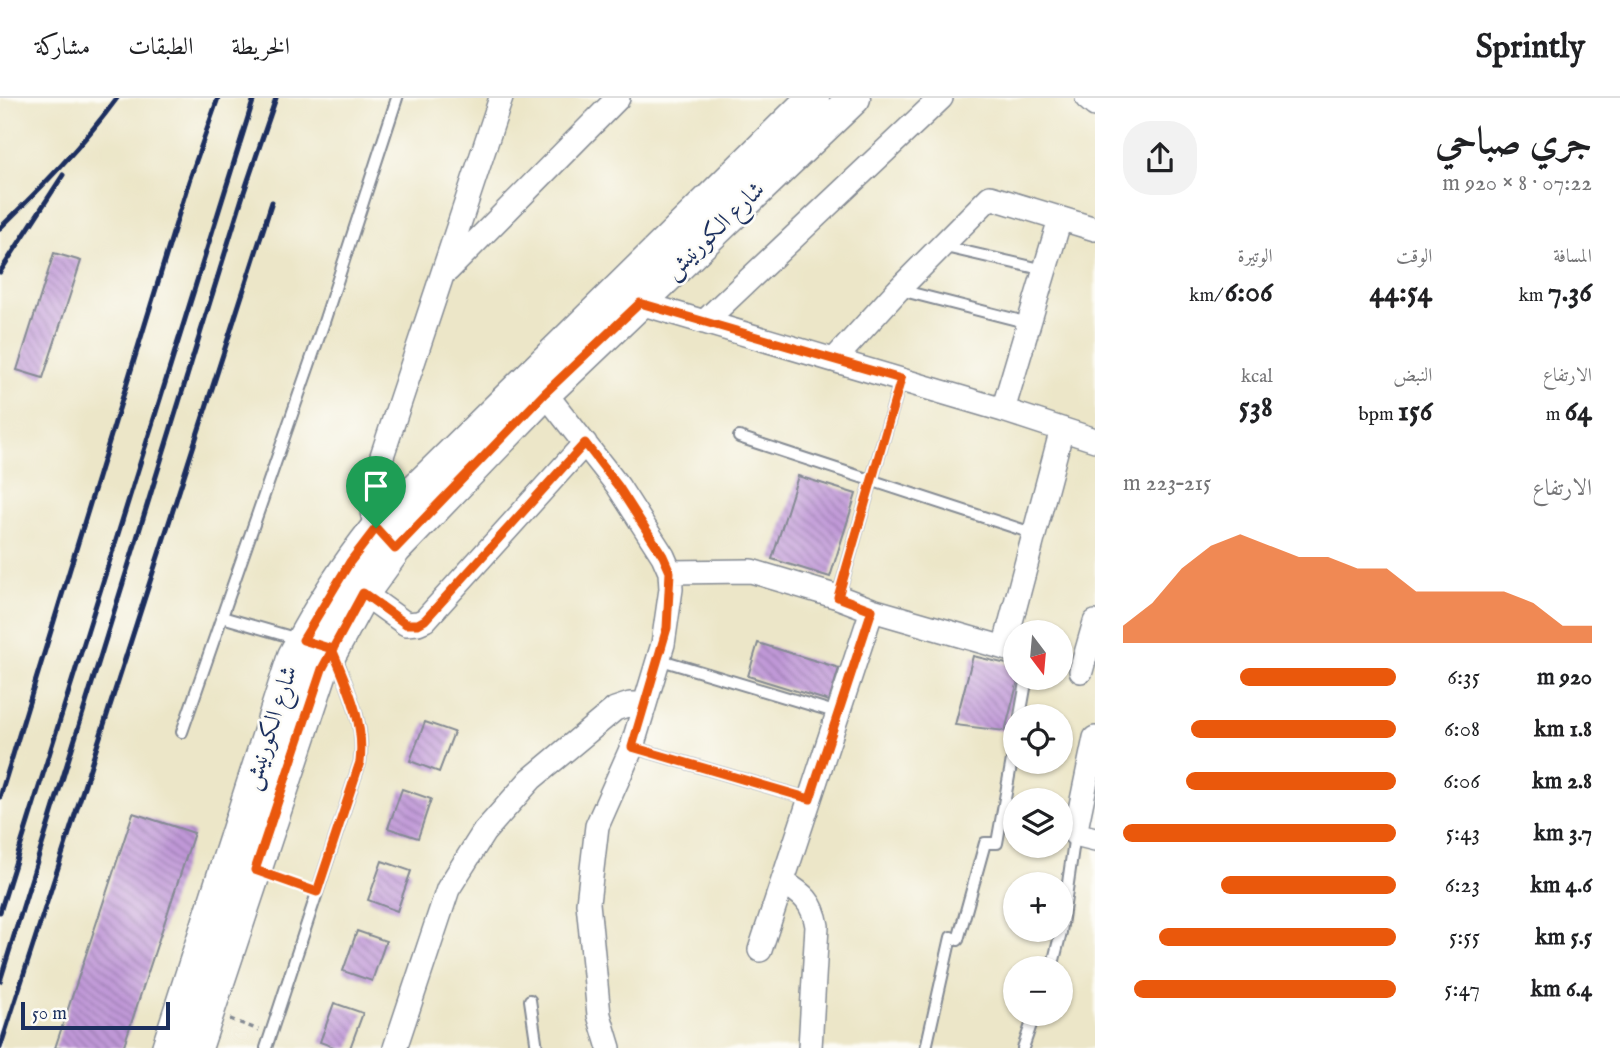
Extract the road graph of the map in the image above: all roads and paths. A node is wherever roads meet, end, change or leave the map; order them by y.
1 (397, 98) edge
2 (501, 98) edge
3 (618, 98) edge
4 (813, 98) edge
5 (854, 98) edge
6 (941, 98) edge
7 (1087, 98) edge
8 (1095, 105) edge
9 (1060, 219) junction
10 (1095, 229) edge
11 (941, 246) junction
12 (1045, 270) junction
13 (444, 275) junction
14 (898, 290) junction
15 (640, 303) junction
16 (704, 322) junction
17 (1029, 324) junction
18 (834, 360) junction
19 (901, 379) junction
20 (545, 393) junction
21 (1003, 410) junction
22 (1062, 429) junction
23 (739, 438) dead end
24 (1095, 440) edge
25 (585, 443) junction
26 (871, 480) junction
27 (1035, 534) junction
28 (385, 539) junction
29 (670, 572) junction
30 (363, 593) junction
31 (838, 597) junction
32 (872, 610) junction
33 (222, 617) junction
34 (1016, 620) edge
35 (1095, 622) edge
36 (317, 645) junction
37 (1003, 648) edge
38 (658, 659) junction
39 (1079, 670) edge
40 (643, 704) junction
41 (838, 713) junction
42 (182, 732) dead end
43 (1095, 738) edge
44 (632, 747) junction
45 (1009, 774) edge
46 (810, 799) junction
47 (1085, 837) edge
48 (255, 870) junction
49 (783, 882) junction
50 (317, 892) junction
51 (760, 950) dead end
52 (1055, 956) edge
53 (530, 1000) dead end
54 (209, 1011) junction
55 (1031, 1026) edge
56 (271, 1035) junction
57 (168, 1048) edge
58 (196, 1048) edge
59 (266, 1048) edge
60 (395, 1048) edge
61 (537, 1048) edge
62 (609, 1048) edge
63 (810, 1048) edge
64 (926, 1048) edge
65 (1023, 1048) edge

1 - 33 lane
2 - 13 street
3 - 13 street
4 - 28 street, شارع الكورنيش
5 - 15 street, شارع الكورنيش
6 - 16 street
7 - 8 street
9 - 10 street
9 - 11 street
9 - 12 street
11 - 12 lane
11 - 14 street
12 - 17 street
13 - 28 street
14 - 17 lane
14 - 18 street
15 - 16 street
15 - 20 street, شارع الكورنيش
16 - 18 street
17 - 21 street
18 - 19 street
19 - 21 street
19 - 26 lane
20 - 25 street
20 - 28 street, شارع الكورنيش
21 - 22 street
22 - 24 street
22 - 27 street
23 - 26 lane
25 - 29 street
25 - 30 street
26 - 27 lane
26 - 31 lane
27 - 34 street
28 - 30 street, شارع الكورنيش
28 - 36 street, شارع الكورنيش
29 - 31 street
29 - 38 street
30 - 36 street, شارع الكورنيش
31 - 32 street
32 - 37 street
32 - 41 street
33 - 36 lane
33 - 42 lane
35 - 39 street
36 - 48 street, شارع الكورنيش
36 - 50 lane
36 - 57 street, شارع الكورنيش
38 - 40 street
38 - 41 lane
40 - 44 street
40 - 60 street
41 - 46 street
43 - 47 street
44 - 46 lane
44 - 62 street
45 - 64 lane
46 - 49 street
47 - 52 lane
48 - 50 path
48 - 54 street, شارع الكورنيش
49 - 51 street
49 - 63 street
50 - 56 lane
53 - 61 lane
54 - 56 path
54 - 58 street, شارع الكورنيش
55 - 65 lane
56 - 59 lane

